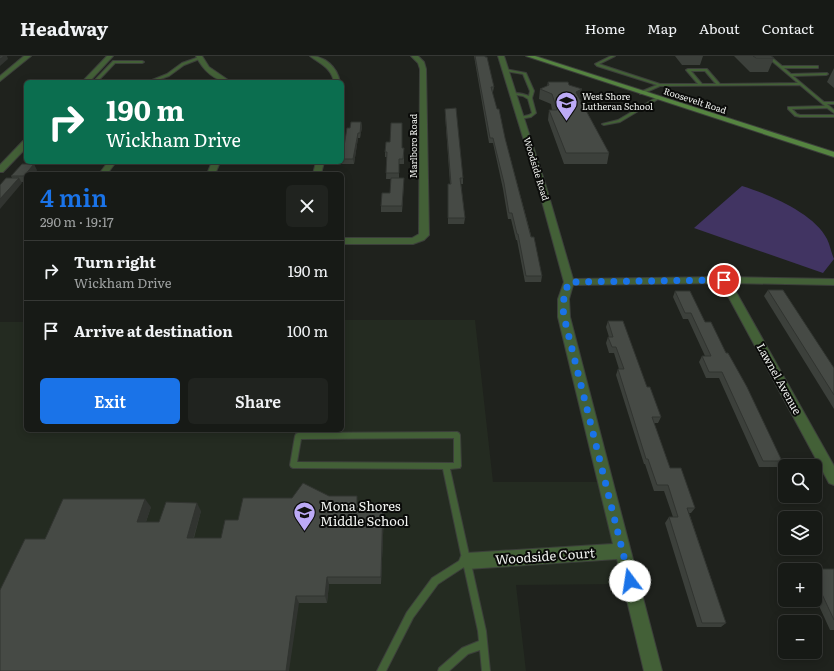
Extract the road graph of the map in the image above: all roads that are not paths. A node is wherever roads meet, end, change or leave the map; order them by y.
1 (28, 56) edge
2 (110, 56) edge
3 (313, 56) edge
4 (414, 56) edge
5 (502, 56) edge
6 (613, 56) edge
7 (768, 56) edge
8 (200, 57) edge
9 (534, 57) edge
10 (142, 62) dead end
11 (782, 67) junction
12 (817, 67) dead end
13 (506, 70) junction
14 (826, 74) dead end
15 (790, 75) junction
16 (0, 79) edge
17 (87, 80) edge
18 (97, 80) edge
19 (154, 80) edge
20 (225, 80) edge
21 (337, 80) edge
22 (801, 84) junction
23 (660, 85) junction
24 (701, 85) junction
25 (719, 85) junction
26 (641, 93) junction
27 (513, 94) junction
28 (530, 98) junction
29 (658, 98) junction
30 (823, 103) junction
31 (834, 103) edge
32 (827, 107) junction
33 (834, 112) edge
34 (834, 116) edge
35 (521, 118) junction
36 (604, 124) dead end
37 (24, 145) edge
38 (834, 155) edge
39 (0, 170) edge
40 (344, 242) edge
41 (724, 280) junction
42 (834, 282) edge
43 (567, 287) junction
44 (446, 466) junction
45 (834, 479) edge
46 (623, 551) junction
47 (467, 561) junction
48 (483, 644) junction
49 (381, 671) edge
50 (442, 671) edge
51 (486, 671) edge
52 (653, 671) edge

1 - 16 street
2 - 17 street
3 - 21 street
4 - 40 street, Marlboro Road
5 - 13 street, Woodside Road
6 - 23 lane
7 - 11 lane
8 - 19 lane
8 - 20 street
9 - 26 street, Roosevelt Road
10 - 18 lane
11 - 12 lane
11 - 15 lane
13 - 27 street, Woodside Road
13 - 28 lane
14 - 15 lane
15 - 22 lane
22 - 25 lane
22 - 30 lane
23 - 24 lane
23 - 26 lane
24 - 25 lane
24 - 25 lane
26 - 29 street, Roosevelt Road
27 - 28 lane
27 - 35 street, Woodside Road
28 - 35 lane
29 - 36 lane
29 - 38 street, Roosevelt Road
30 - 31 lane
30 - 32 lane
32 - 33 lane
32 - 34 lane
35 - 43 street, Woodside Road
37 - 39 street
41 - 42 street
41 - 43 street
41 - 45 street, Lawnel Avenue
43 - 46 street, Woodside Road
44 - 44 lane
44 - 47 lane
46 - 47 street, Woodside Court
46 - 52 street, Woodside Road
47 - 48 lane
47 - 49 lane
48 - 50 lane
48 - 51 lane

